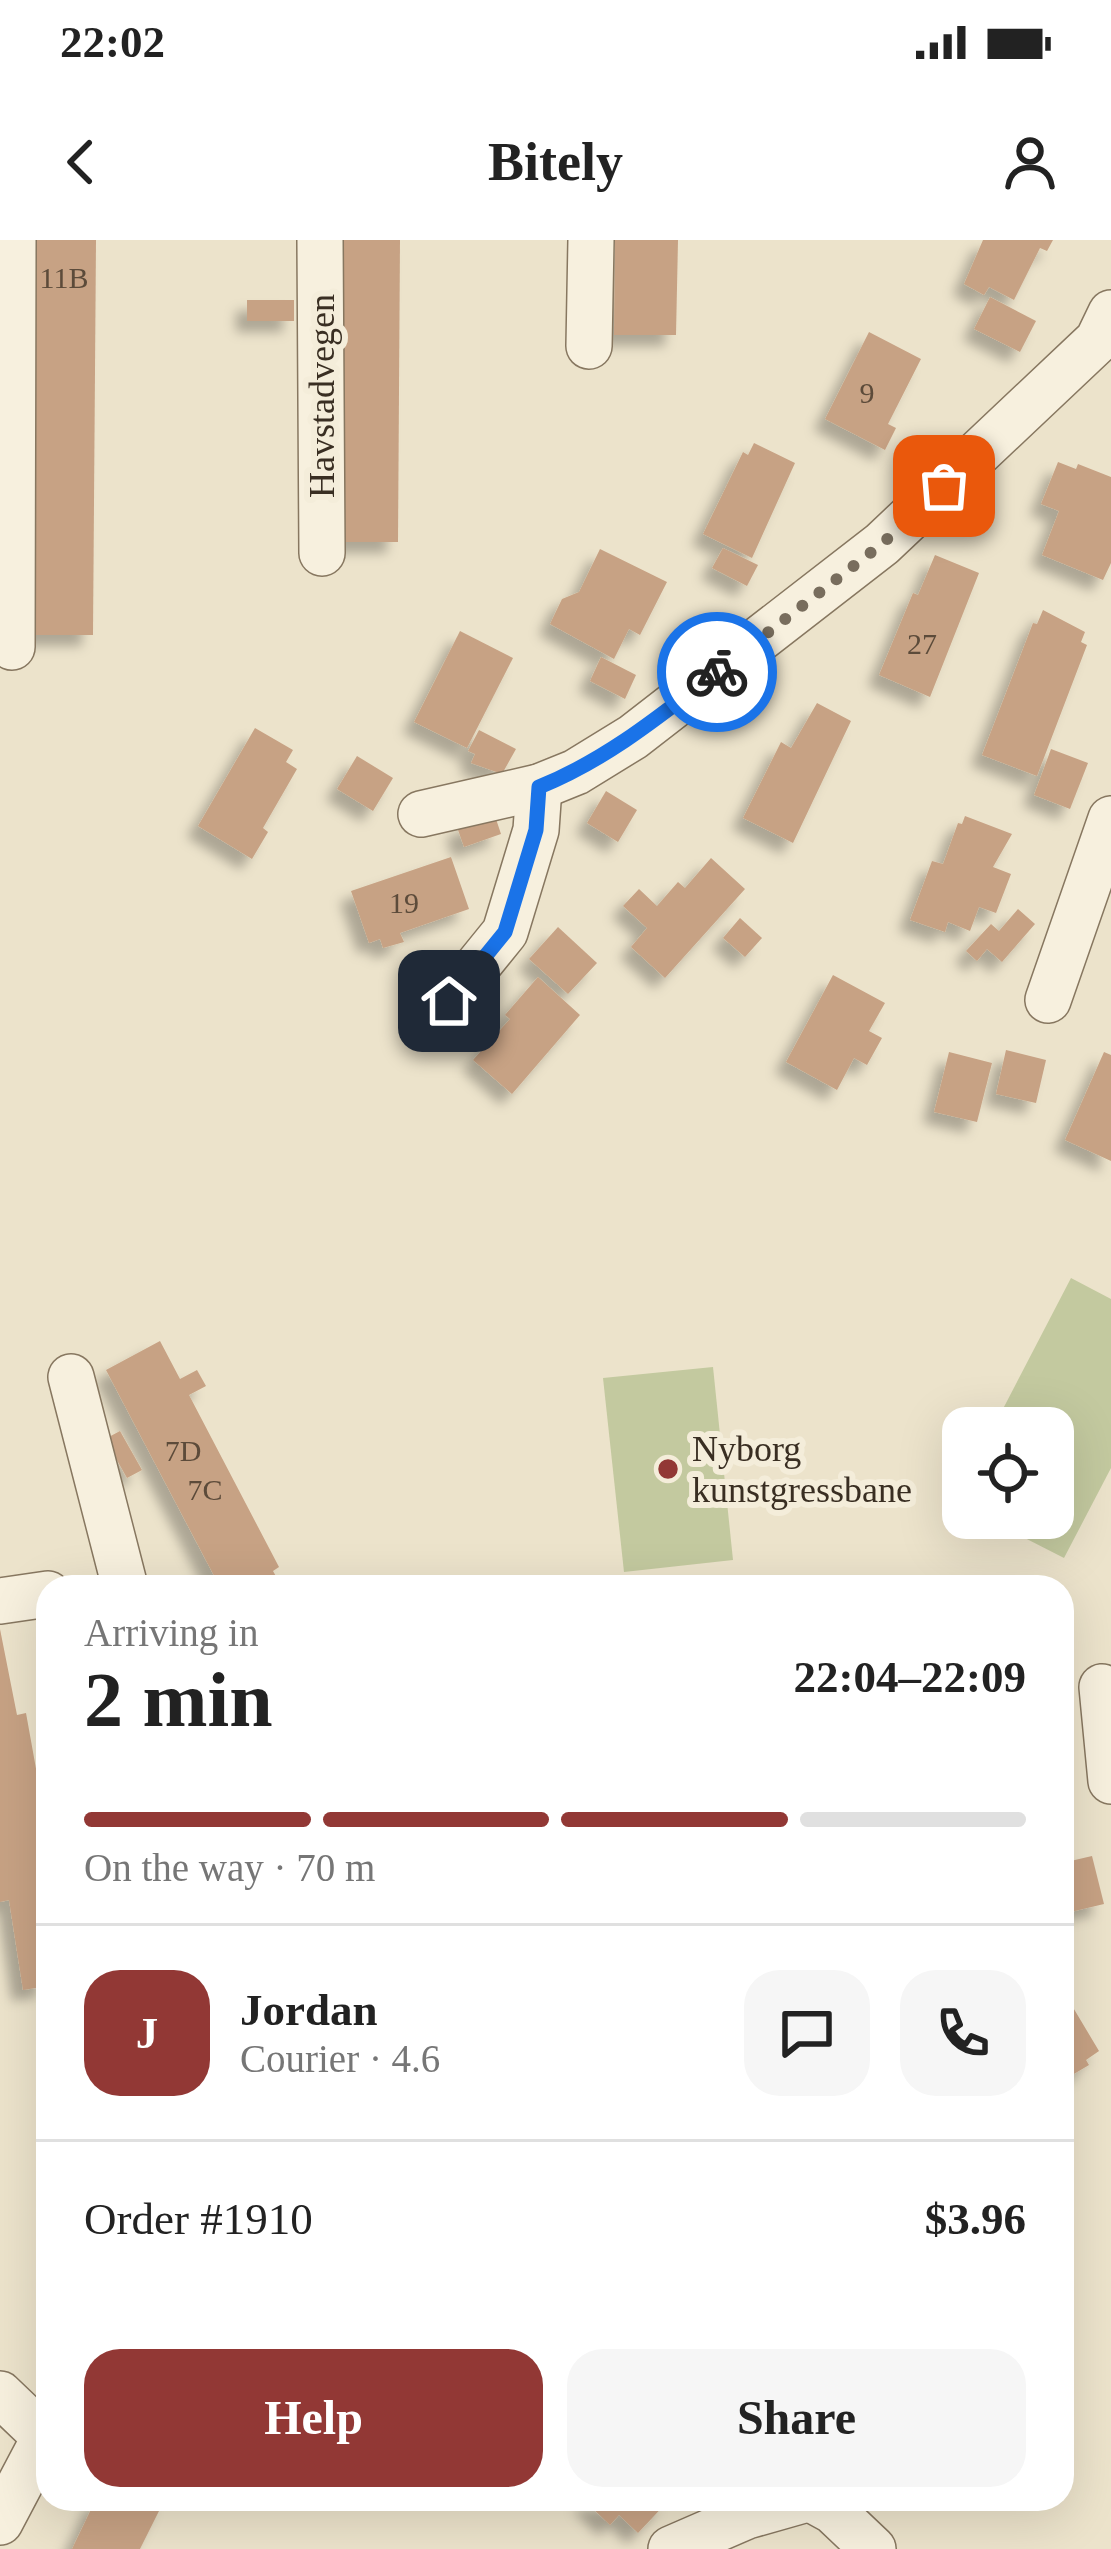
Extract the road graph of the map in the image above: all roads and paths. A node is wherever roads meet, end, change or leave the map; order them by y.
1 (14, 240) edge
2 (320, 240) edge
3 (591, 240) edge
4 (1106, 335) edge
5 (589, 346) dead end
6 (322, 553) dead end
7 (12, 647) dead end
8 (539, 787) junction
9 (421, 814) dead end
10 (1111, 819) edge
11 (1048, 1000) dead end
12 (449, 1001) dead end
13 (71, 1378) dead end
14 (115, 1575) edge
15 (36, 1596) edge
16 (0, 1601) edge
17 (1102, 1687) dead end
18 (1111, 1781) edge
19 (0, 2395) edge
20 (36, 2425) edge
21 (36, 2455) edge
22 (741, 2511) edge
23 (833, 2511) edge
24 (0, 2522) edge
25 (671, 2549) edge
26 (873, 2549) edge

1 - 7 street
2 - 6 street, Havstadvegen
3 - 5 street
4 - 8 street
8 - 9 street
8 - 12 street
10 - 11 street
13 - 14 street
15 - 16 street
17 - 18 street
19 - 20 street
21 - 24 street
22 - 25 street
23 - 26 street

